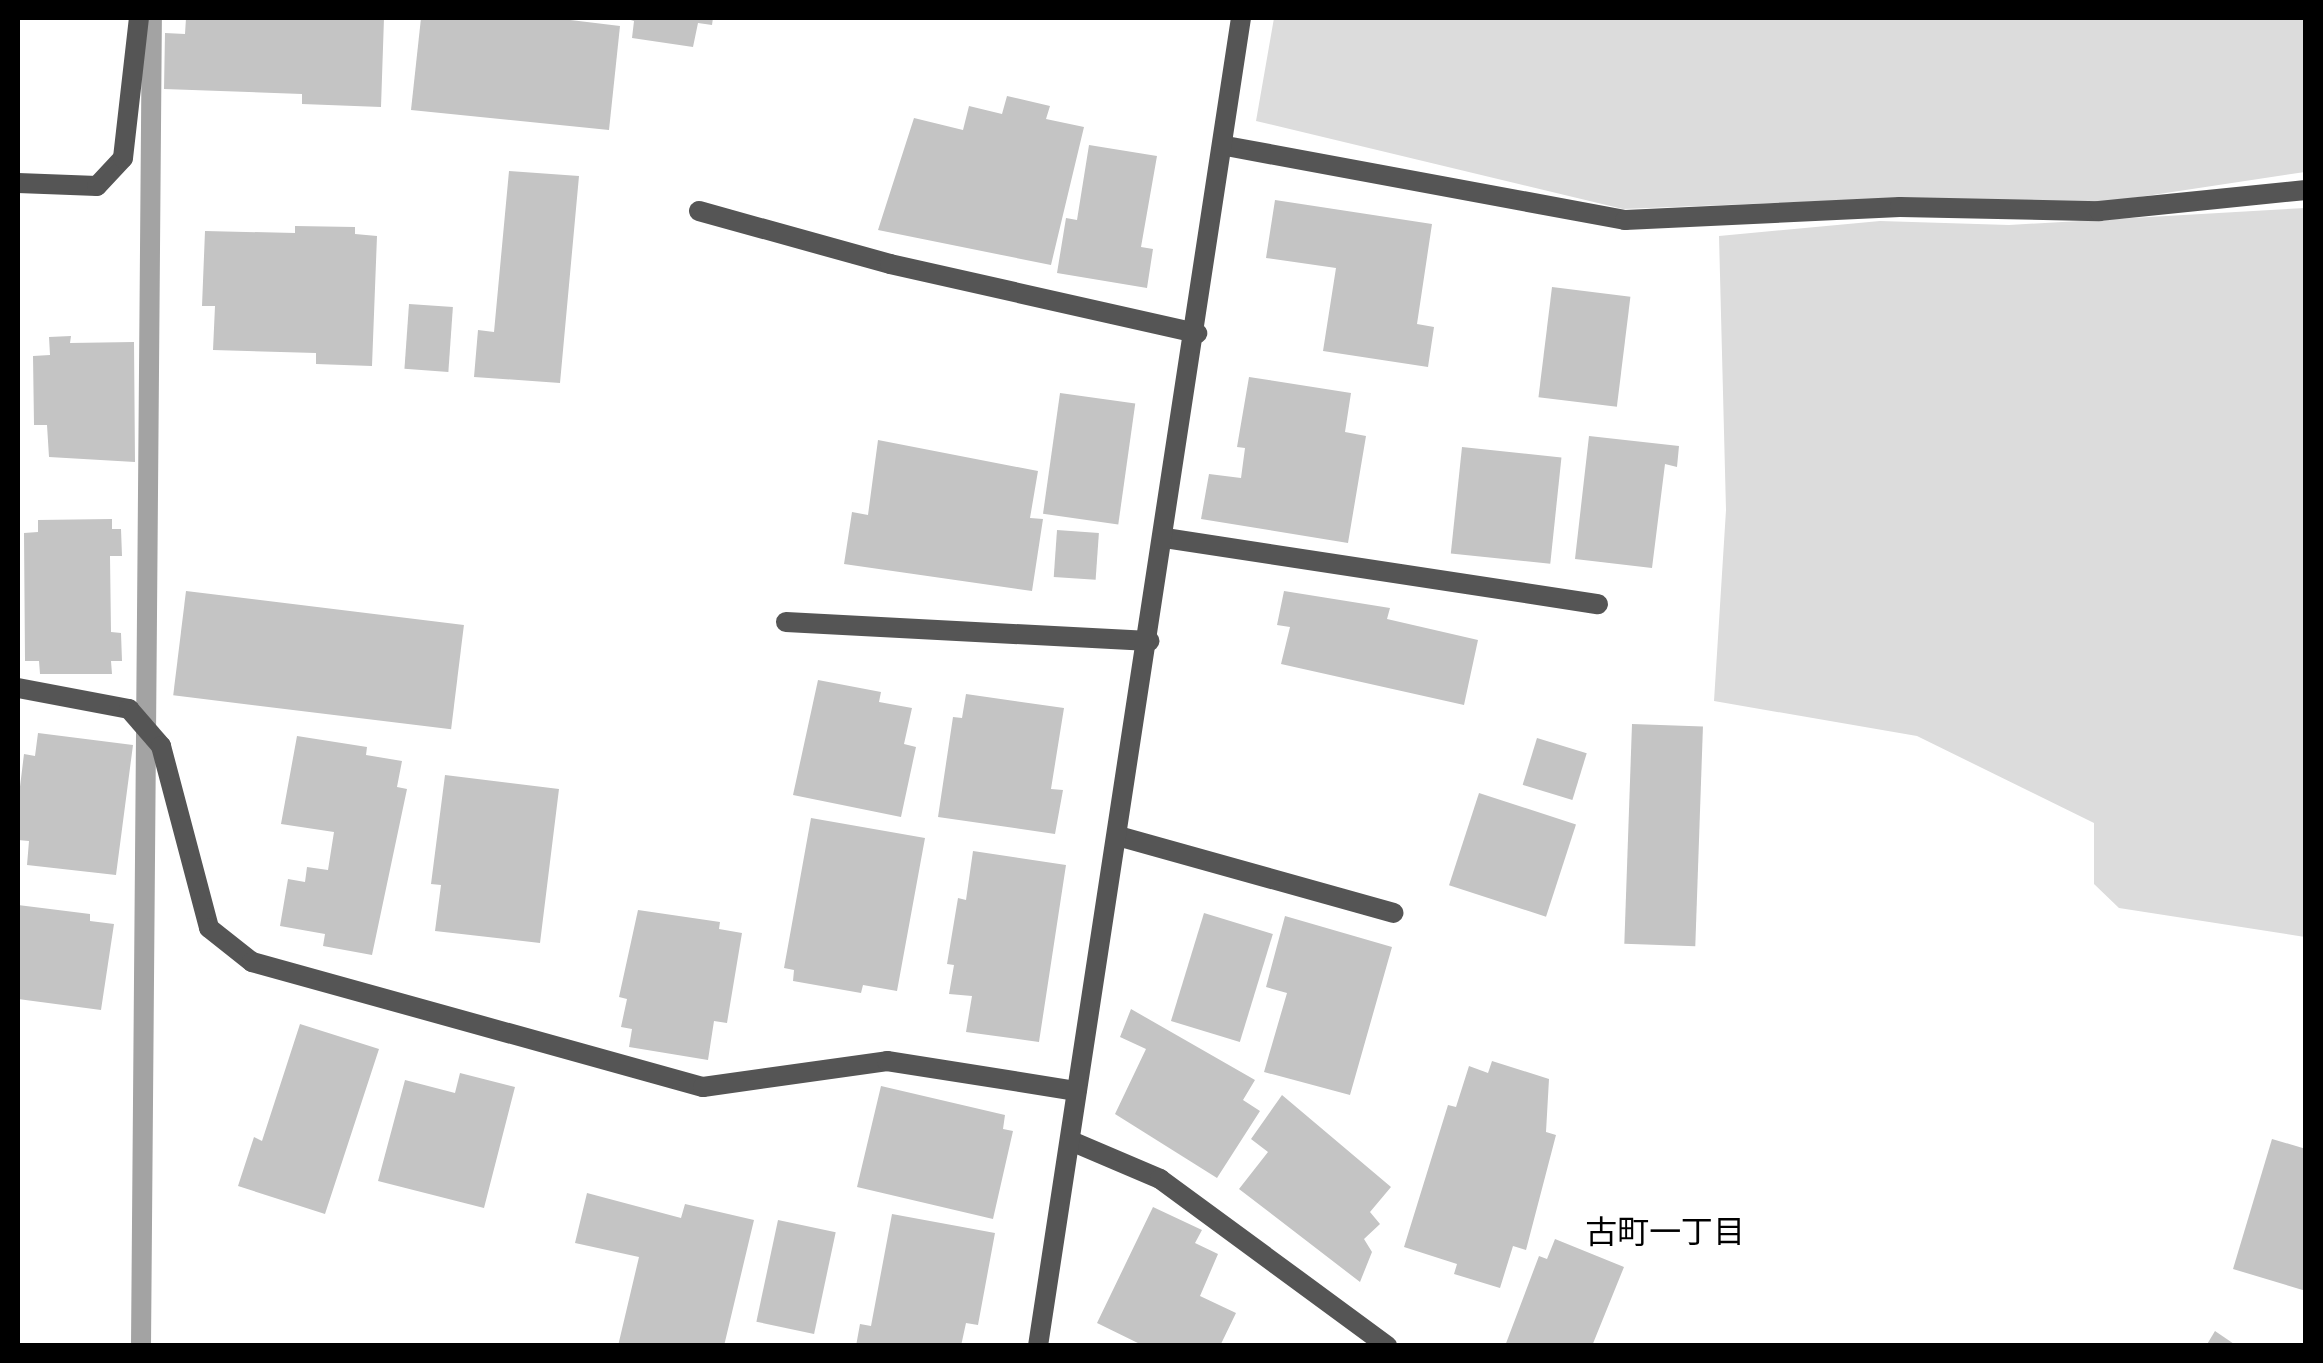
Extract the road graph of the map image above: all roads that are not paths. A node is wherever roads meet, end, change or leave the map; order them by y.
1 (140, 18) edge
2 (1241, 18) edge
3 (1226, 146) junction
4 (18, 182) edge
5 (2306, 190) edge
6 (699, 212) dead end
7 (1197, 332) junction
8 (1166, 538) junction
9 (1598, 604) dead end
10 (786, 622) dead end
11 (1150, 641) junction
12 (18, 688) edge
13 (1118, 836) junction
14 (1393, 913) dead end
15 (1077, 1091) junction
16 (1072, 1141) junction
17 (1038, 1346) edge
18 (1386, 1346) edge

1 - 4 street
2 - 3 street
3 - 5 street
3 - 7 street
6 - 7 street
7 - 8 street
8 - 9 street
8 - 11 street
10 - 11 street
11 - 13 street
12 - 15 street
13 - 14 street
13 - 15 street
15 - 16 street
16 - 17 street
16 - 18 street

